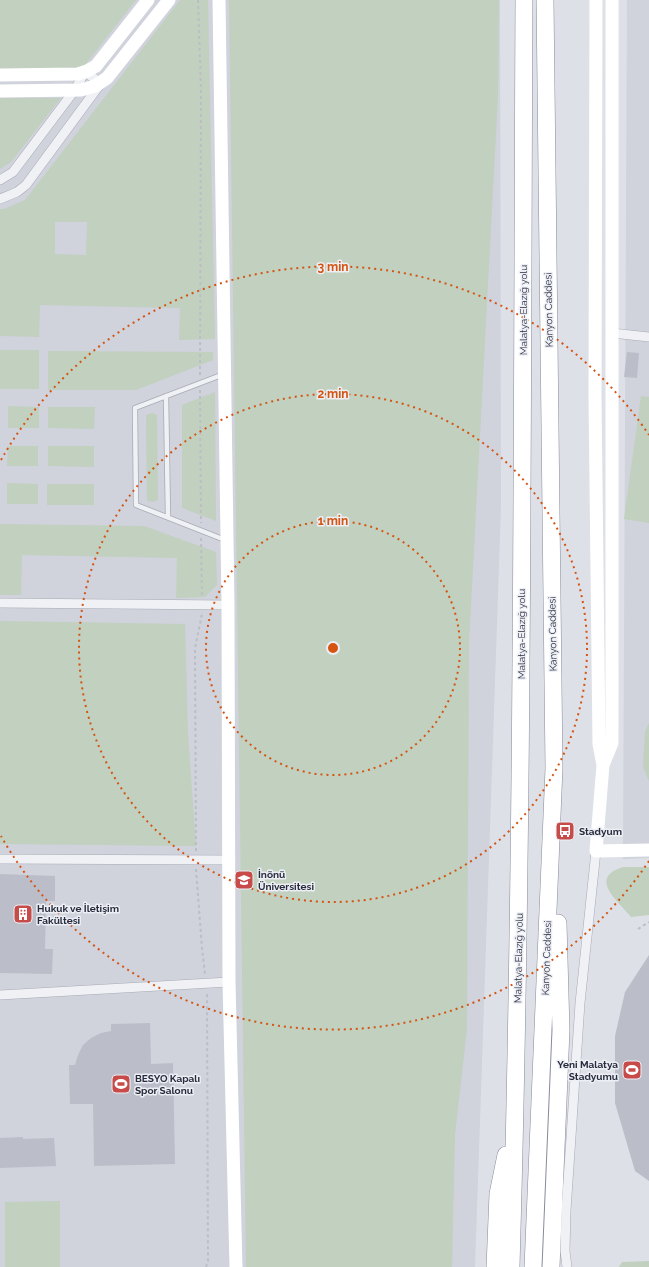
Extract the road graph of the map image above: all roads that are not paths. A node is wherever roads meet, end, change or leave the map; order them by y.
1 (148, 0) edge
2 (169, 0) edge
3 (219, 0) edge
4 (524, 0) edge
5 (545, 0) edge
6 (596, 0) edge
7 (612, 0) edge
8 (85, 72) junction
9 (0, 75) edge
10 (101, 83) junction
11 (0, 91) edge
12 (74, 91) junction
13 (0, 180) edge
14 (0, 199) edge
15 (612, 333) junction
16 (649, 337) edge
17 (225, 374) junction
18 (166, 396) junction
19 (168, 518) junction
20 (227, 541) junction
21 (0, 603) edge
22 (228, 606) junction
23 (603, 765) junction
24 (554, 773) junction
25 (596, 850) junction
26 (649, 850) edge
27 (0, 859) edge
28 (228, 860) junction
29 (229, 982) junction
30 (0, 996) edge
31 (515, 1104) junction
32 (236, 1267) edge
33 (495, 1267) edge
34 (510, 1267) edge
35 (533, 1267) edge
36 (551, 1267) edge
37 (567, 1267) edge

1 - 8 street
2 - 10 street
3 - 17 street
4 - 31 highway, Malatya-Elazığ yolu
5 - 24 highway, Kanyon Caddesi
6 - 23 street
7 - 15 street
8 - 9 street
8 - 10 street
8 - 12 street
10 - 12 street
10 - 14 street
11 - 12 street
12 - 13 street
15 - 16 street
15 - 23 street
17 - 18 lane
17 - 20 street
18 - 19 lane
18 - 19 lane
19 - 20 lane
20 - 22 street
21 - 22 street
22 - 28 street
23 - 25 street
24 - 35 highway, Kanyon Caddesi
24 - 36 highway
25 - 26 street
25 - 37 street
27 - 28 street
28 - 29 street
29 - 30 street
29 - 32 street
31 - 33 highway
31 - 34 highway, Malatya-Elazığ yolu

